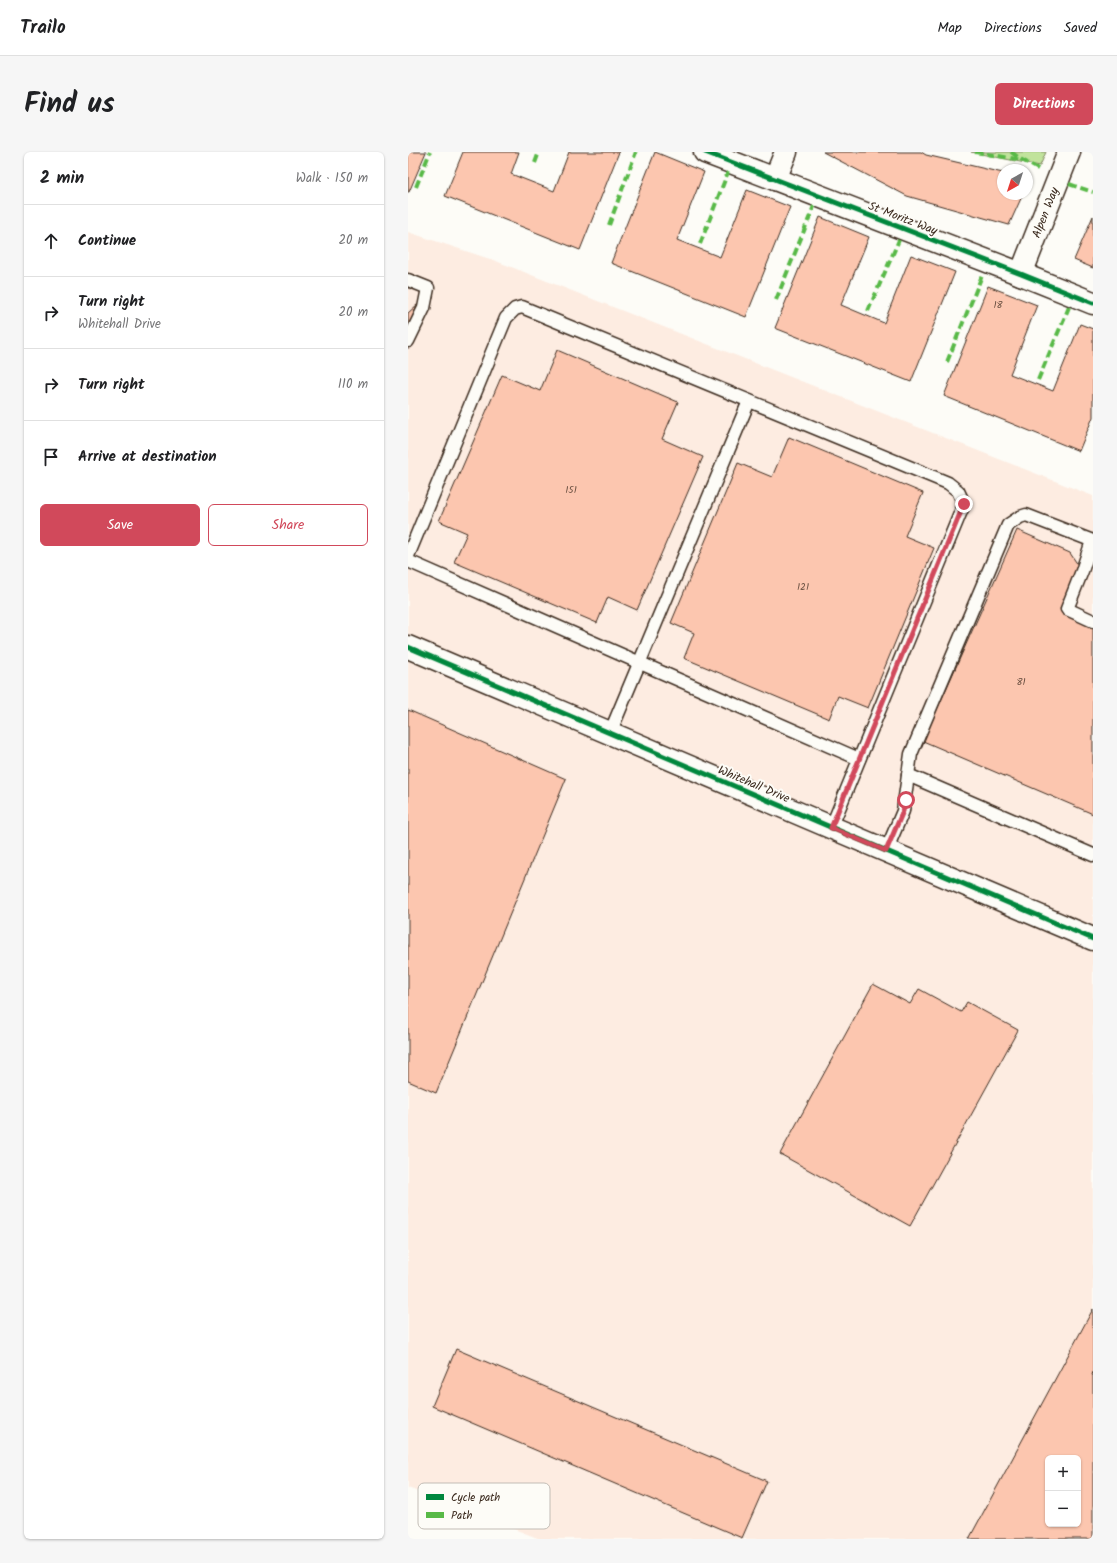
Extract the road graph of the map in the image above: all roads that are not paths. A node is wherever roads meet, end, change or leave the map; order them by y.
1 (705, 152) edge
2 (786, 152) edge
3 (1069, 152) edge
4 (775, 179) junction
5 (1021, 274) junction
6 (408, 280) edge
7 (1093, 303) edge
8 (408, 341) edge
9 (749, 401) junction
10 (1093, 541) edge
11 (408, 556) edge
12 (408, 561) edge
13 (1093, 621) edge
14 (408, 647) edge
15 (639, 663) junction
16 (610, 733) junction
17 (859, 759) junction
18 (908, 775) junction
19 (831, 828) junction
20 (886, 851) junction
21 (1093, 855) edge
22 (1093, 939) edge

1 - 4 street, St Moritz Way
2 - 4 street
3 - 5 street, Alpen Way
4 - 5 street, St Moritz Way
5 - 7 street, St Moritz Way
6 - 8 lane
9 - 11 lane
9 - 15 lane
9 - 17 lane
10 - 13 lane
10 - 18 lane
12 - 15 lane
14 - 16 street, Whitehall Drive
15 - 16 lane
15 - 17 lane
16 - 19 street, Whitehall Drive
17 - 19 lane
18 - 20 lane
18 - 21 lane
19 - 20 street, Whitehall Drive
20 - 22 street, Whitehall Drive

